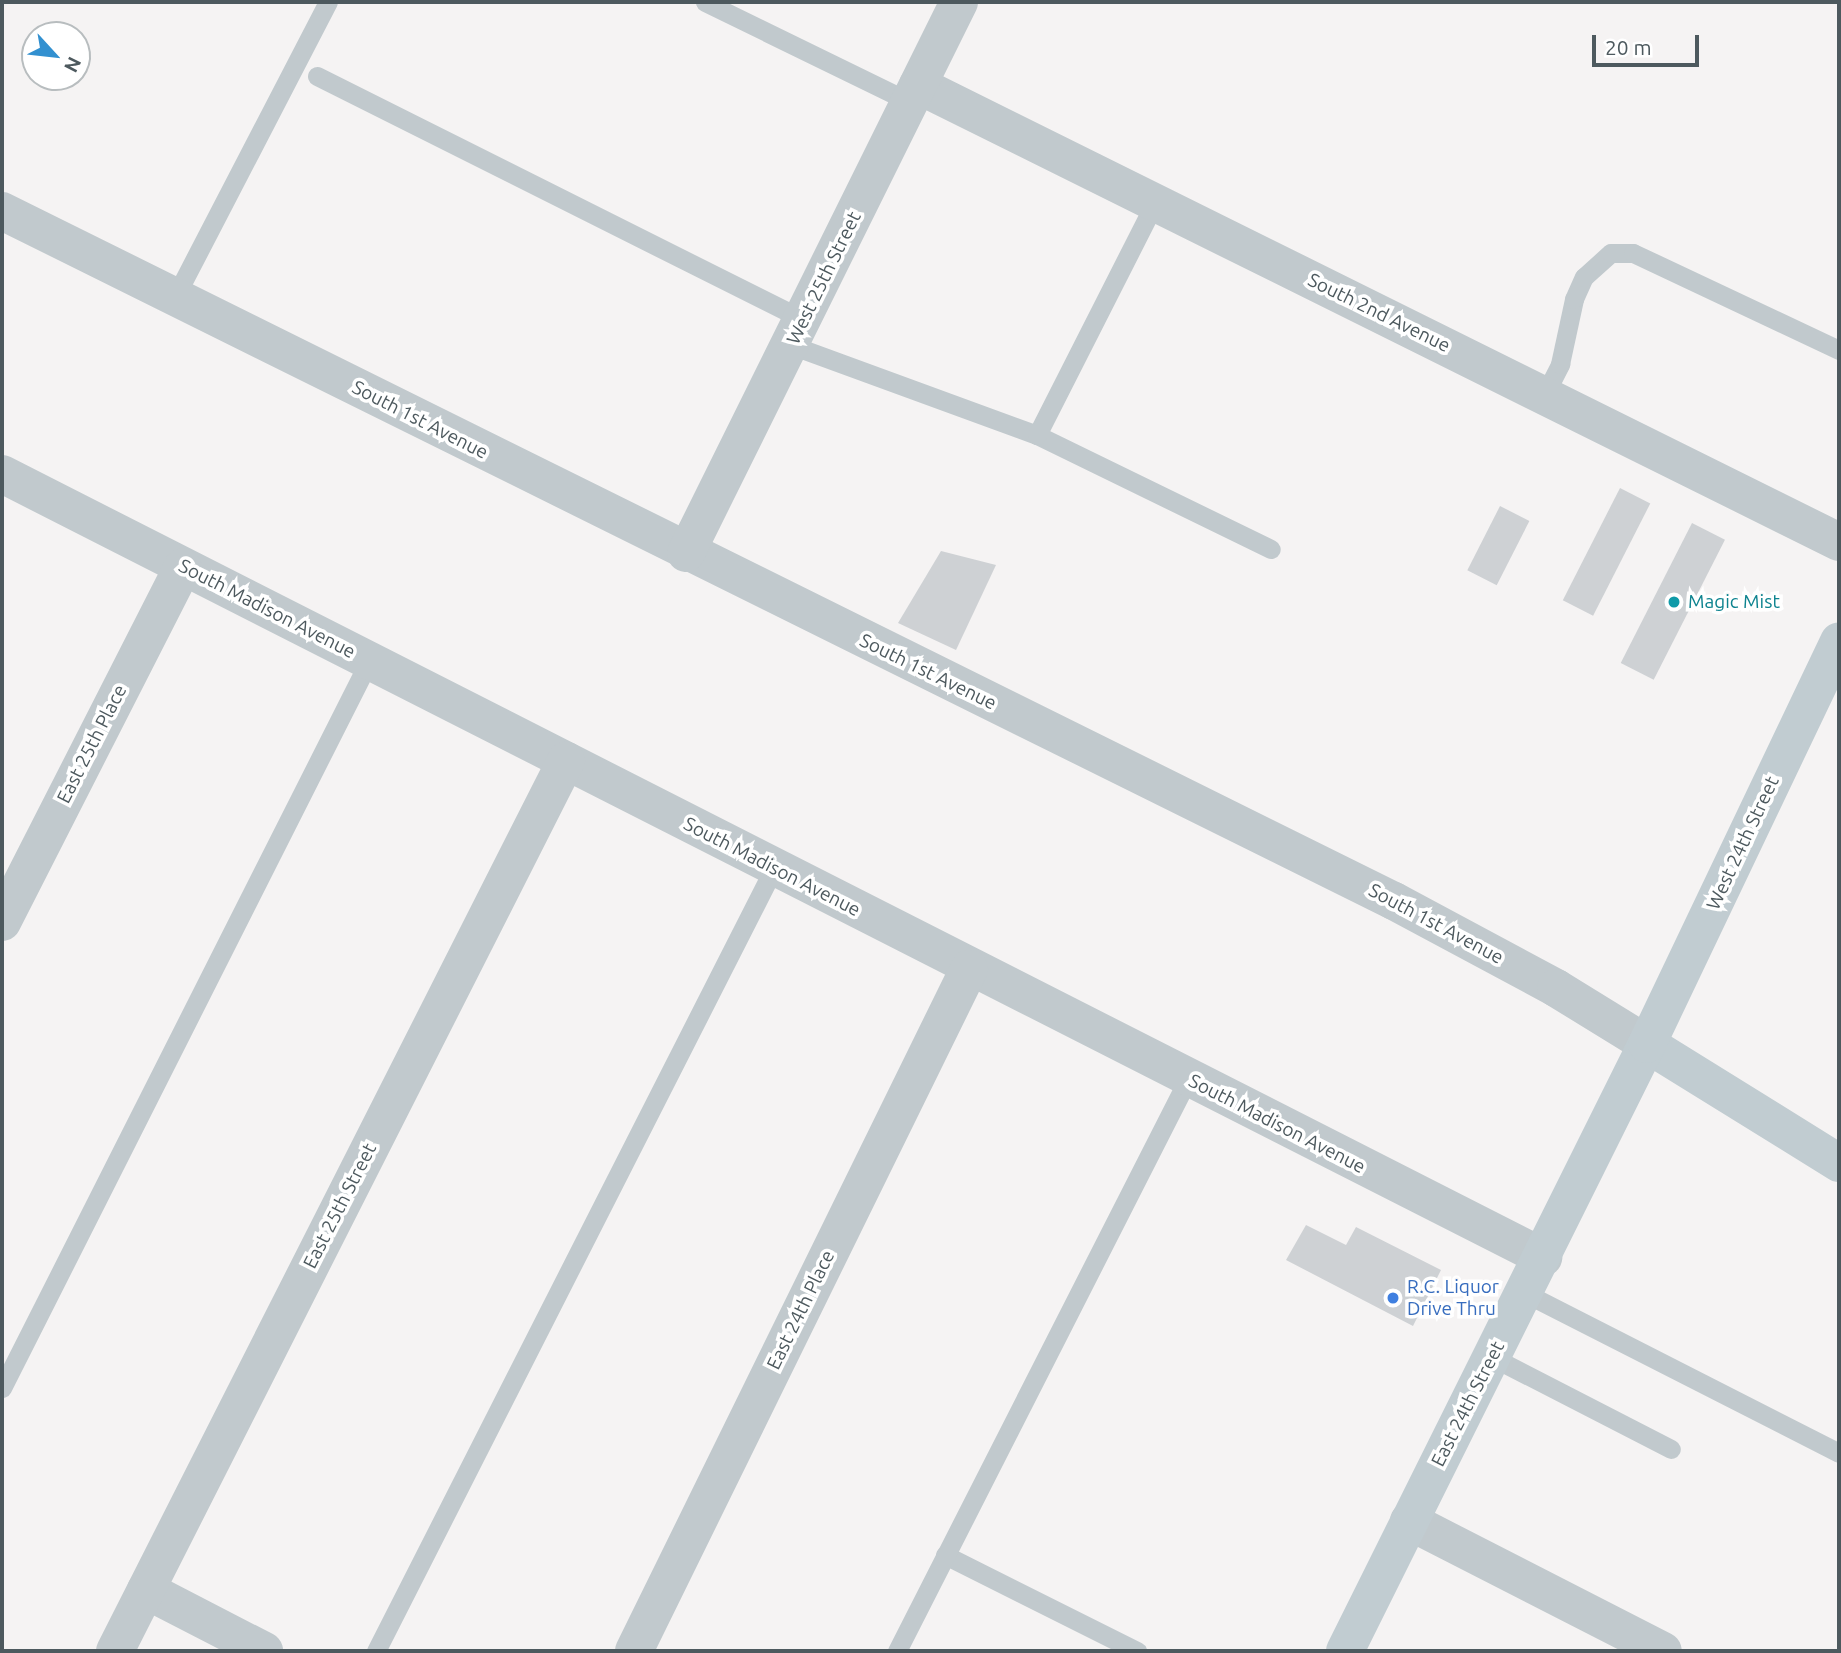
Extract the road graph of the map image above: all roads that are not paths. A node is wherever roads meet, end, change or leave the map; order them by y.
1 (328, 2) edge
2 (705, 2) edge
3 (959, 2) edge
4 (317, 76) dead end
5 (914, 94) junction
6 (1155, 202) junction
7 (2, 211) edge
8 (175, 297) junction
9 (797, 332) junction
10 (1839, 350) edge
11 (1545, 394) junction
12 (1037, 435) junction
13 (2, 474) edge
14 (1839, 542) edge
15 (1271, 549) dead end
16 (686, 553) junction
17 (183, 566) junction
18 (1839, 641) edge
19 (369, 661) junction
20 (1831, 679) edge
21 (566, 761) junction
22 (774, 868) junction
23 (2, 922) edge
24 (969, 969) junction
25 (1647, 1044) junction
26 (1188, 1079) junction
27 (1839, 1163) edge
28 (1543, 1257) junction
29 (1525, 1293) junction
30 (1492, 1357) junction
31 (2, 1388) edge
32 (1671, 1449) dead end
33 (1839, 1453) edge
34 (1409, 1521) junction
35 (945, 1555) junction
36 (146, 1590) junction
37 (115, 1651) edge
38 (264, 1651) edge
39 (376, 1651) edge
40 (634, 1651) edge
41 (897, 1651) edge
42 (1137, 1651) edge
43 (1345, 1651) edge
44 (1663, 1651) edge

1 - 8 lane
2 - 5 lane
3 - 5 street, West 25th Street
4 - 9 lane
5 - 6 street, South 2nd Avenue
5 - 9 street, West 25th Street
6 - 11 street, South 2nd Avenue
6 - 12 lane
7 - 8 street, South 1st Avenue
8 - 16 street, South 1st Avenue
9 - 12 lane
9 - 16 street, West 25th Street
10 - 11 lane
11 - 14 street, South 2nd Avenue
12 - 15 lane
13 - 17 street, South Madison Avenue
16 - 25 street, South 1st Avenue
17 - 19 street, South Madison Avenue
17 - 23 street, East 25th Place
18 - 20 main road, West 24th Street
19 - 21 street, South Madison Avenue
19 - 31 lane
20 - 25 main road, West 24th Street
21 - 22 street, South Madison Avenue
21 - 36 street, East 25th Street
22 - 24 street, South Madison Avenue
22 - 39 lane
24 - 26 street, South Madison Avenue
24 - 40 street, East 24th Place
25 - 27 main road, South 1st Avenue
25 - 28 main road, East 24th Street
26 - 28 street, South Madison Avenue
26 - 35 lane
28 - 29 main road, East 24th Street
29 - 30 main road, East 24th Street
29 - 33 lane
30 - 32 lane
30 - 34 main road, East 24th Street
34 - 43 main road, East 24th Street
34 - 44 street
35 - 41 lane
35 - 42 lane
36 - 37 street, East 25th Street
36 - 38 street

